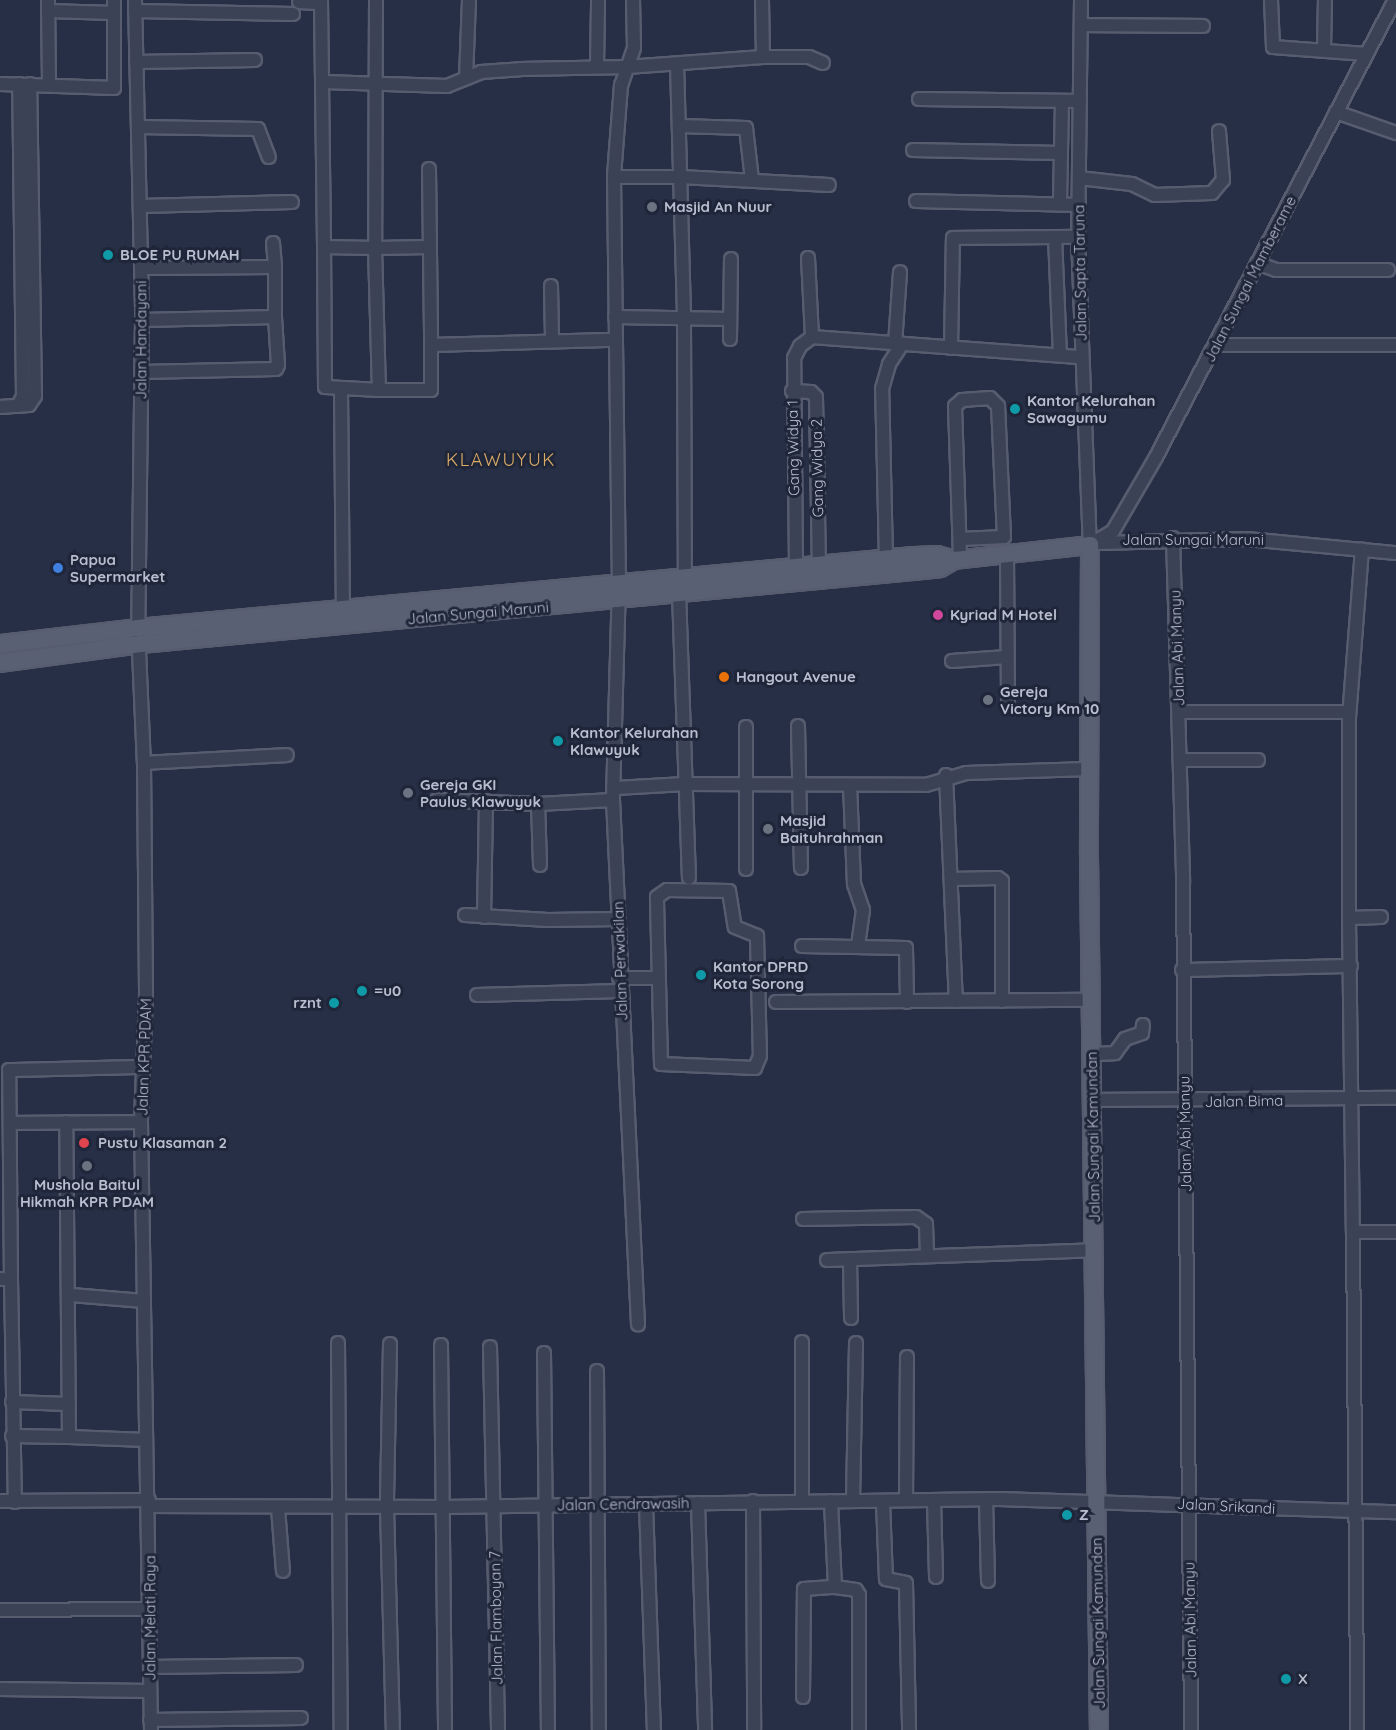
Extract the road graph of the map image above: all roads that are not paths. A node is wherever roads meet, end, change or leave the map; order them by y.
1 (114, 0) edge
2 (376, 0) edge
3 (469, 0) edge
4 (597, 0) edge
5 (633, 0) edge
6 (762, 0) edge
7 (1081, 0) edge
8 (1271, 0) edge
9 (1325, 0) edge
10 (1395, 0) edge
11 (321, 2) edge
12 (299, 3) dead end
13 (48, 6) edge
14 (135, 6) edge
15 (114, 14) junction
16 (293, 14) dead end
17 (1081, 25) junction
18 (1203, 26) dead end
19 (1324, 50) junction
20 (1366, 54) junction
21 (763, 57) junction
22 (255, 60) dead end
23 (136, 62) junction
24 (823, 63) dead end
25 (677, 64) junction
26 (597, 67) junction
27 (627, 67) junction
28 (466, 78) junction
29 (324, 82) junction
30 (0, 84) edge
31 (25, 84) junction
32 (49, 84) junction
33 (373, 85) junction
34 (919, 99) dead end
35 (1062, 102) junction
36 (1080, 102) junction
37 (1336, 112) junction
38 (679, 126) junction
39 (138, 128) junction
40 (1219, 131) dead end
41 (1396, 133) edge
42 (913, 150) dead end
43 (1061, 153) junction
44 (269, 158) dead end
45 (429, 169) dead end
46 (614, 177) junction
47 (681, 177) junction
48 (1079, 178) junction
49 (752, 180) junction
50 (829, 185) dead end
51 (916, 201) dead end
52 (292, 202) dead end
53 (1060, 204) junction
54 (1079, 205) junction
55 (141, 206) junction
56 (1055, 237) junction
57 (1078, 237) junction
58 (273, 243) dead end
59 (324, 247) junction
60 (429, 247) junction
61 (375, 248) junction
62 (808, 258) dead end
63 (730, 259) dead end
64 (1257, 263) junction
65 (275, 267) junction
66 (142, 268) junction
67 (1388, 270) dead end
68 (900, 272) dead end
69 (551, 286) dead end
70 (275, 317) junction
71 (615, 317) junction
72 (729, 319) junction
73 (142, 320) junction
74 (684, 321) junction
75 (812, 337) junction
76 (552, 339) junction
77 (730, 339) dead end
78 (615, 340) junction
79 (898, 344) junction
80 (431, 345) junction
81 (1216, 345) junction
82 (1396, 345) edge
83 (951, 348) junction
84 (1060, 355) junction
85 (1081, 357) junction
86 (141, 372) junction
87 (341, 390) junction
88 (379, 390) junction
89 (792, 391) junction
90 (0, 407) edge
91 (816, 450) junction
92 (793, 451) junction
93 (1173, 538) junction
94 (960, 539) junction
95 (1090, 545) junction
96 (1362, 549) junction
97 (1396, 553) edge
98 (1006, 555) junction
99 (885, 559) junction
100 (957, 559) junction
101 (819, 565) junction
102 (796, 567) junction
103 (685, 577) junction
104 (618, 591) junction
105 (679, 593) junction
106 (344, 609) junction
107 (139, 636) junction
108 (0, 644) edge
109 (1007, 657) junction
110 (952, 661) dead end
111 (0, 663) edge
112 (1008, 706) dead end
113 (1179, 712) junction
114 (1349, 712) junction
115 (798, 726) dead end
116 (746, 727) dead end
117 (287, 754) dead end
118 (1181, 760) junction
119 (1258, 760) dead end
120 (144, 763) junction
121 (1088, 769) junction
122 (946, 776) junction
123 (685, 784) junction
124 (744, 784) junction
125 (850, 785) junction
126 (798, 786) junction
127 (614, 794) junction
128 (437, 800) dead end
129 (486, 801) junction
130 (538, 804) junction
131 (540, 865) dead end
132 (801, 868) dead end
133 (746, 869) dead end
134 (689, 878) dead end
135 (951, 879) junction
136 (465, 915) dead end
137 (484, 917) junction
138 (1381, 917) dead end
139 (1349, 918) junction
140 (619, 919) junction
141 (802, 946) dead end
142 (858, 947) junction
143 (1350, 966) junction
144 (1182, 970) junction
145 (620, 978) junction
146 (657, 978) junction
147 (620, 991) junction
148 (477, 995) dead end
149 (1002, 1000) junction
150 (1091, 1000) junction
151 (956, 1001) junction
152 (776, 1002) dead end
153 (907, 1002) junction
154 (1143, 1024) dead end
155 (1091, 1054) junction
156 (142, 1067) junction
157 (1396, 1098) edge
158 (1351, 1099) junction
159 (1092, 1100) junction
160 (1185, 1102) junction
161 (66, 1122) junction
162 (141, 1122) junction
163 (10, 1123) junction
164 (803, 1219) dead end
165 (1353, 1232) junction
166 (1396, 1232) edge
167 (1095, 1250) junction
168 (927, 1256) junction
169 (850, 1259) junction
170 (827, 1260) dead end
171 (6, 1279) edge
172 (70, 1295) junction
173 (144, 1301) junction
174 (851, 1318) dead end
175 (638, 1324) dead end
176 (802, 1342) dead end
177 (338, 1343) dead end
178 (856, 1343) dead end
179 (390, 1344) dead end
180 (441, 1345) dead end
181 (490, 1347) dead end
182 (544, 1353) dead end
183 (907, 1357) dead end
184 (597, 1371) dead end
185 (12, 1402) junction
186 (69, 1404) junction
187 (12, 1437) junction
188 (69, 1437) junction
189 (146, 1440) junction
190 (986, 1499) junction
191 (1097, 1499) junction
192 (853, 1500) junction
193 (906, 1500) junction
194 (934, 1500) junction
195 (753, 1501) junction
196 (802, 1501) junction
197 (831, 1501) junction
198 (0, 1502) edge
199 (15, 1502) junction
200 (883, 1502) junction
201 (149, 1503) junction
202 (698, 1503) junction
203 (596, 1504) junction
204 (646, 1504) junction
205 (1189, 1504) junction
206 (495, 1505) junction
207 (544, 1505) junction
208 (339, 1506) junction
209 (387, 1507) junction
210 (443, 1507) junction
211 (278, 1508) junction
212 (1396, 1512) edge
213 (1356, 1513) junction
214 (283, 1571) dead end
215 (936, 1577) dead end
216 (988, 1581) dead end
217 (835, 1587) junction
218 (150, 1609) junction
219 (0, 1610) edge
220 (296, 1665) dead end
221 (150, 1667) junction
222 (0, 1689) edge
223 (150, 1691) junction
224 (803, 1697) dead end
225 (301, 1718) dead end
226 (150, 1725) edge
227 (341, 1730) edge
228 (393, 1730) edge
229 (445, 1730) edge
230 (498, 1730) edge
231 (548, 1730) edge
232 (599, 1730) edge
233 (654, 1730) edge
234 (705, 1730) edge
235 (754, 1730) edge
236 (859, 1730) edge
237 (909, 1730) edge
238 (1099, 1730) edge
239 (1191, 1730) edge
240 (1358, 1730) edge

1 - 15 street
2 - 33 street
3 - 28 street
4 - 26 street
5 - 27 street, Jalan Perwakilan
6 - 21 street
7 - 17 street, Jalan Sapta Taruna
8 - 19 street
9 - 19 street
10 - 20 street, Jalan Sungai Mamberame
11 - 12 street
11 - 29 street
13 - 15 street
13 - 32 street
14 - 16 street
14 - 23 street, Jalan Handayani
15 - 32 street
17 - 18 street
17 - 36 street, Jalan Sapta Taruna
19 - 20 street
20 - 37 street, Jalan Sungai Mamberame
21 - 24 street
21 - 25 street
22 - 23 street
23 - 39 street, Jalan Handayani
25 - 27 street
25 - 38 street
26 - 27 street
26 - 28 street
27 - 46 street, Jalan Perwakilan
28 - 33 street
29 - 33 street
29 - 59 street
30 - 31 street
31 - 32 street
31 - 90 street
33 - 61 street
34 - 35 street
35 - 36 street
35 - 43 street
36 - 48 street, Jalan Sapta Taruna
37 - 41 street
37 - 64 street, Jalan Sungai Mamberame
38 - 47 street
38 - 49 street
39 - 44 street
39 - 55 street, Jalan Handayani
40 - 48 street
42 - 43 street
43 - 53 street
45 - 60 street
46 - 47 street
46 - 71 street, Jalan Perwakilan
47 - 49 street
47 - 74 street
48 - 54 street, Jalan Sapta Taruna
49 - 50 street
51 - 53 street
52 - 55 street
53 - 54 street
54 - 57 street, Jalan Sapta Taruna
55 - 66 street, Jalan Handayani
56 - 57 street
56 - 83 street
56 - 84 street
57 - 85 street, Jalan Sapta Taruna
58 - 65 street
59 - 61 street
59 - 87 street
60 - 61 street
60 - 80 street
61 - 88 street
62 - 75 street
63 - 72 street
64 - 67 street
64 - 81 street, Jalan Sungai Mamberame
65 - 66 street
65 - 70 street
66 - 73 street, Jalan Handayani
68 - 79 street
69 - 76 street
70 - 73 street
70 - 86 street
71 - 74 street
71 - 78 street, Jalan Perwakilan
72 - 74 street
72 - 77 street
73 - 86 street, Jalan Handayani
74 - 103 street
75 - 79 street
75 - 89 street, Gang Widya 1
76 - 78 street
76 - 80 street
78 - 104 street, Jalan Perwakilan
79 - 83 street
79 - 99 street
80 - 88 street
81 - 82 street
81 - 95 street, Jalan Sungai Mamberame
83 - 84 street
84 - 85 street
85 - 95 street, Jalan Sapta Taruna
86 - 107 street, Jalan Handayani
87 - 88 street
87 - 106 street
89 - 91 street, Gang Widya 2
89 - 92 street, Gang Widya 1
91 - 92 street
91 - 101 street, Gang Widya 2
92 - 102 street, Gang Widya 1
93 - 95 street, Jalan Sungai Maruni
93 - 96 street, Jalan Sungai Maruni
93 - 113 street, Jalan Abi Manyu
94 - 94 street
94 - 100 street
95 - 98 main road, Jalan Sungai Maruni
95 - 121 main road, Jalan Sungai Kamundan
96 - 97 street, Jalan Sungai Maruni
96 - 114 street
98 - 100 main road, Jalan Sungai Maruni
98 - 109 street
99 - 100 main road, Jalan Sungai Maruni
99 - 101 main road, Jalan Sungai Maruni
100 - 105 main road, Jalan Sungai Maruni
101 - 102 main road, Jalan Sungai Maruni
102 - 103 main road, Jalan Sungai Maruni
103 - 104 main road, Jalan Sungai Maruni
104 - 105 main road, Jalan Sungai Maruni
104 - 106 main road, Jalan Sungai Maruni
104 - 107 main road, Jalan Sungai Maruni
104 - 127 street, Jalan Perwakilan
105 - 123 street
106 - 107 main road, Jalan Sungai Maruni
107 - 108 main road, Jalan Sungai Maruni
107 - 111 main road, Jalan Sungai Maruni
107 - 120 street, Jalan KPR PDAM
109 - 110 street
109 - 112 street
113 - 114 street
113 - 118 street, Jalan Abi Manyu
114 - 139 street
115 - 126 street
116 - 124 street
117 - 120 street
118 - 119 street
118 - 144 street, Jalan Abi Manyu
120 - 156 street, Jalan KPR PDAM
121 - 122 street
121 - 150 main road, Jalan Sungai Kamundan
122 - 125 street
122 - 135 street
123 - 124 street
123 - 127 street
123 - 134 street
124 - 126 street
124 - 133 street
125 - 126 street
125 - 142 street
126 - 132 street
127 - 130 street
127 - 140 street, Jalan Perwakilan
128 - 129 street
129 - 130 street
129 - 137 street
130 - 131 street
135 - 149 street
135 - 151 street
136 - 137 street
137 - 140 street
138 - 139 street
139 - 143 street
140 - 145 street, Jalan Perwakilan
141 - 142 street
142 - 153 street
143 - 144 street
143 - 158 street
144 - 160 street, Jalan Abi Manyu
145 - 146 street
145 - 147 street, Jalan Perwakilan
146 - 146 street
147 - 148 street
147 - 175 street, Jalan Perwakilan
149 - 150 street
149 - 151 street
150 - 155 main road, Jalan Sungai Kamundan
151 - 153 street
152 - 153 street
154 - 155 street
155 - 159 main road, Jalan Sungai Kamundan
156 - 162 street, Jalan KPR PDAM
156 - 163 street
157 - 158 street, Jalan Bima
158 - 160 street, Jalan Bima
158 - 165 street
159 - 160 street, Jalan Bima
159 - 167 main road, Jalan Sungai Kamundan
160 - 205 street, Jalan Abi Manyu
161 - 162 street
161 - 163 street
161 - 172 street
162 - 173 street, Jalan KPR PDAM
163 - 171 street
164 - 168 street
165 - 166 street
165 - 213 street
167 - 168 street
167 - 191 main road, Jalan Sungai Kamundan
168 - 169 street
169 - 170 street
169 - 174 street
171 - 185 street
172 - 173 street
172 - 186 street
173 - 189 street, Jalan KPR PDAM
176 - 196 street
177 - 208 street
178 - 192 street
179 - 209 street
180 - 210 street
181 - 206 street, Jalan Flamboyan 7
182 - 207 street
183 - 193 street
184 - 203 street
185 - 186 street
185 - 187 street
186 - 188 street
187 - 188 street
187 - 199 street
188 - 189 street
189 - 201 street, Jalan KPR PDAM
190 - 191 street, Jalan Cendrawasih
190 - 194 street, Jalan Cendrawasih
190 - 216 street
191 - 205 street, Jalan Srikandi
191 - 238 main road, Jalan Sungai Kamundan
192 - 197 street, Jalan Cendrawasih
192 - 200 street, Jalan Cendrawasih
193 - 194 street, Jalan Cendrawasih
193 - 200 street, Jalan Cendrawasih
194 - 215 street
195 - 196 street, Jalan Cendrawasih
195 - 202 street, Jalan Cendrawasih
195 - 235 street
196 - 197 street, Jalan Cendrawasih
197 - 217 street
198 - 199 street, Jalan Cendrawasih
199 - 201 street, Jalan Cendrawasih
200 - 237 street
201 - 211 street, Jalan Cendrawasih
201 - 218 street, Jalan Melati Raya
202 - 204 street, Jalan Cendrawasih
202 - 234 street
203 - 204 street, Jalan Cendrawasih
203 - 207 street, Jalan Cendrawasih
203 - 232 street
204 - 233 street
205 - 213 street, Jalan Srikandi
205 - 239 street, Jalan Abi Manyu
206 - 207 street, Jalan Cendrawasih
206 - 210 street, Jalan Cendrawasih
206 - 230 street, Jalan Flamboyan 7
207 - 231 street
208 - 209 street, Jalan Cendrawasih
208 - 211 street, Jalan Cendrawasih
208 - 227 street
209 - 210 street, Jalan Cendrawasih
209 - 228 street
210 - 229 street
211 - 214 street
212 - 213 street, Jalan Srikandi
213 - 240 street
217 - 224 street
217 - 236 street
218 - 219 street
218 - 221 street, Jalan Melati Raya
220 - 221 street
221 - 223 street, Jalan Melati Raya
222 - 223 street
223 - 226 street, Jalan Melati Raya
225 - 226 street

